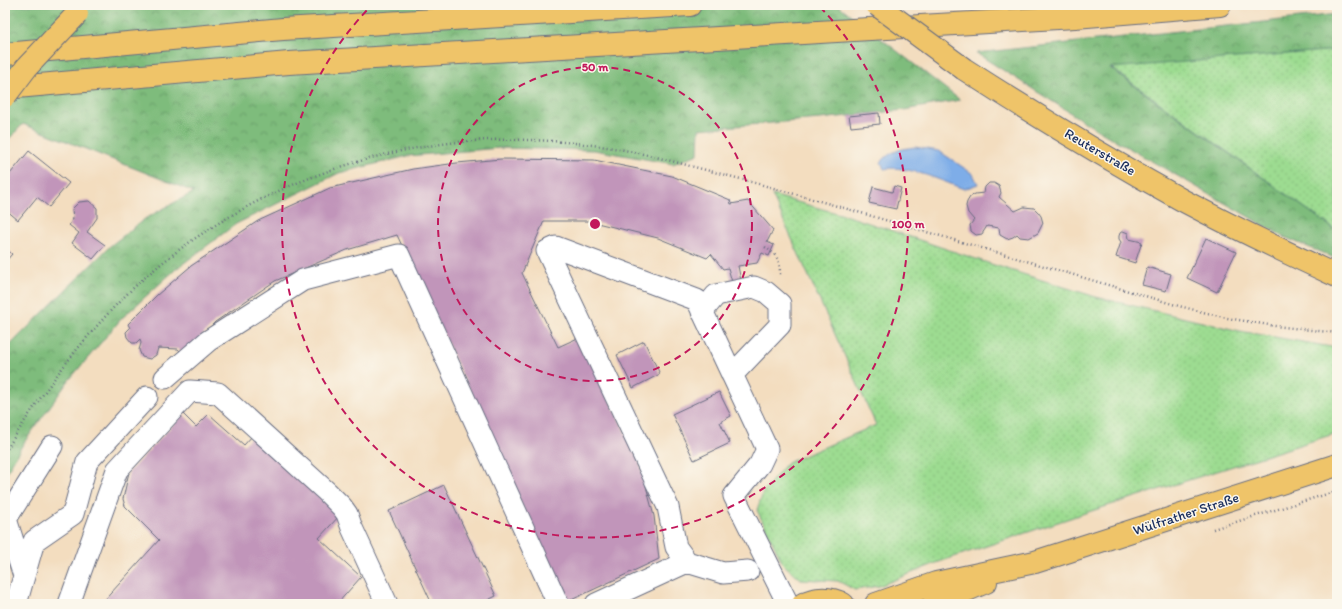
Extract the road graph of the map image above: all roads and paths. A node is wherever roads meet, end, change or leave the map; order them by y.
1 (690, 5) edge
2 (877, 5) edge
3 (1220, 5) edge
4 (82, 9) edge
5 (5, 54) edge
6 (5, 88) edge
7 (5, 96) edge
8 (1337, 276) edge
9 (702, 312) junction
10 (1337, 333) edge
11 (732, 374) junction
12 (165, 378) dead end
13 (147, 397) dead end
14 (52, 446) dead end
15 (5, 452) edge
16 (1337, 465) edge
17 (687, 562) junction
18 (1035, 562) junction
19 (748, 571) dead end
20 (24, 576) junction
21 (16, 604) edge
22 (69, 604) edge
23 (387, 604) edge
24 (558, 604) edge
25 (596, 604) edge
26 (788, 604) edge
27 (803, 604) edge
28 (843, 604) edge
29 (876, 604) edge
30 (934, 604) edge

1 - 5 main road
2 - 8 main road, Reuterstraße, bridge
3 - 6 main road
4 - 7 main road, bridge
9 - 11 lane
9 - 11 lane
9 - 17 lane
10 - 15 path
11 - 26 lane
12 - 24 lane
13 - 20 lane
14 - 20 lane
16 - 18 main road, Wülfrather Straße
17 - 19 lane
17 - 25 lane
18 - 29 main road, Wülfrather Straße
18 - 30 main road, Wülfrather Straße
20 - 21 lane
22 - 23 lane
27 - 28 main road

